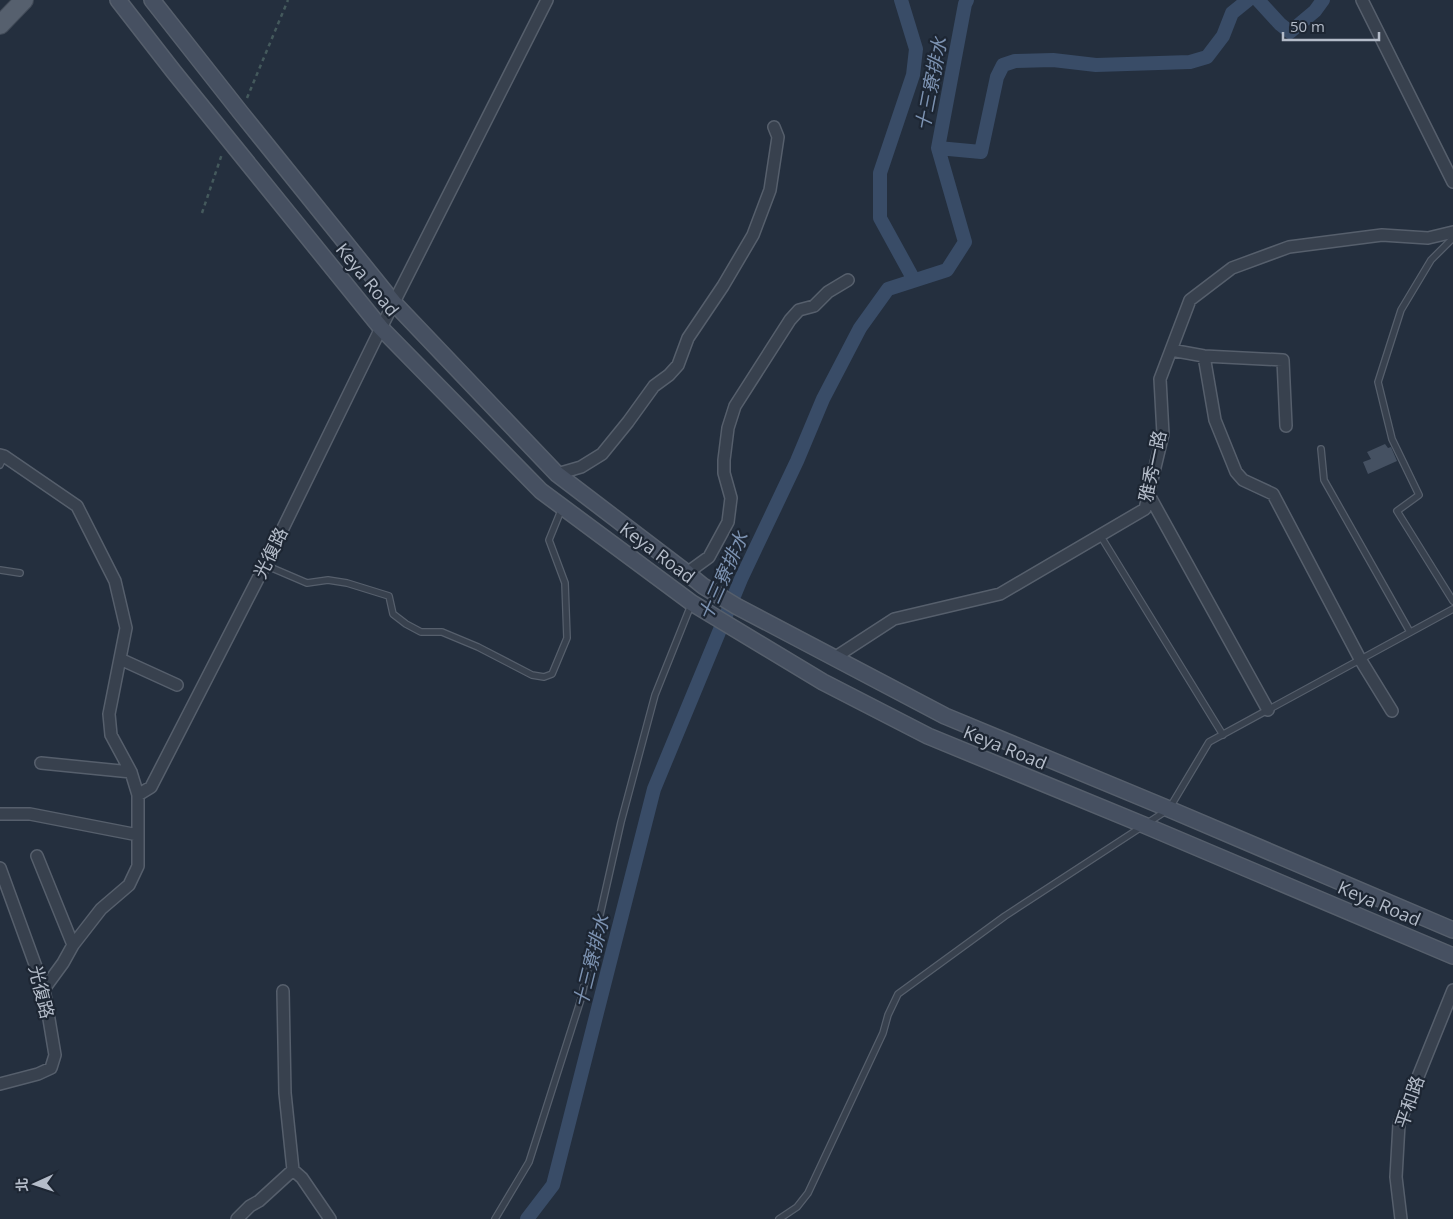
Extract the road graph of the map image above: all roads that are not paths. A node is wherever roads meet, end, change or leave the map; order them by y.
1 (24, 0) edge
2 (118, 0) edge
3 (152, 0) edge
4 (547, 0) edge
5 (1362, 0) edge
6 (0, 25) edge
7 (774, 127) dead end
8 (1453, 182) edge
9 (1453, 232) edge
10 (1453, 238) edge
11 (848, 280) dead end
12 (394, 303) junction
13 (381, 328) junction
14 (1171, 350) junction
15 (1204, 356) junction
16 (1286, 426) dead end
17 (1321, 449) dead end
18 (1, 458) edge
19 (557, 474) junction
20 (1148, 495) junction
21 (563, 506) junction
22 (1100, 535) junction
23 (265, 566) junction
24 (0, 570) edge
25 (20, 573) dead end
26 (687, 573) junction
27 (1453, 601) edge
28 (692, 603) junction
29 (1453, 609) edge
30 (1410, 632) junction
31 (120, 658) junction
32 (834, 658) junction
33 (1360, 659) junction
34 (178, 685) dead end
35 (1268, 710) junction
36 (1392, 710) dead end
37 (1223, 734) junction
38 (41, 763) dead end
39 (131, 772) junction
40 (138, 795) junction
41 (1169, 809) junction
42 (0, 814) edge
43 (1144, 825) junction
44 (138, 834) junction
45 (37, 856) dead end
46 (0, 868) edge
47 (1453, 930) edge
48 (73, 945) junction
49 (1453, 956) edge
50 (44, 989) junction
51 (283, 990) dead end
52 (1453, 990) edge
53 (0, 1084) edge
54 (293, 1170) junction
55 (237, 1219) edge
56 (330, 1219) edge
57 (496, 1219) edge
58 (779, 1219) edge
59 (1401, 1219) edge

1 - 6 main road
2 - 13 street, Keya Road
3 - 12 street, Keya Road
4 - 12 street, 光復路
5 - 8 street
7 - 19 street
9 - 14 street, 雅秀一路
10 - 27 lane
11 - 26 street
12 - 13 street, 光復路
12 - 19 street, Keya Road
13 - 21 street, Keya Road
13 - 23 street, 光復路
14 - 15 street
14 - 20 street, 雅秀一路
15 - 16 street
15 - 33 street
17 - 30 lane
18 - 31 street
19 - 26 street, Keya Road
20 - 22 street, 雅秀一路
20 - 35 street
21 - 23 lane
21 - 28 street, Keya Road
22 - 32 street, 雅秀一路
22 - 37 lane
23 - 40 street, 光復路
24 - 25 lane
26 - 32 street, Keya Road
28 - 43 street, Keya Road
28 - 57 lane
29 - 30 lane
30 - 33 lane
31 - 34 street
31 - 39 street
32 - 41 street, Keya Road
33 - 35 lane
33 - 36 street
35 - 37 lane
37 - 41 lane
38 - 39 street
39 - 40 street
40 - 44 street
41 - 43 lane
41 - 47 street, Keya Road
42 - 44 street
43 - 49 street, Keya Road
43 - 58 lane
44 - 48 street
45 - 48 street
46 - 50 street, 光復路
48 - 50 street
50 - 53 street, 光復路
51 - 54 street
52 - 59 street, 平和路
54 - 55 street
54 - 56 street

